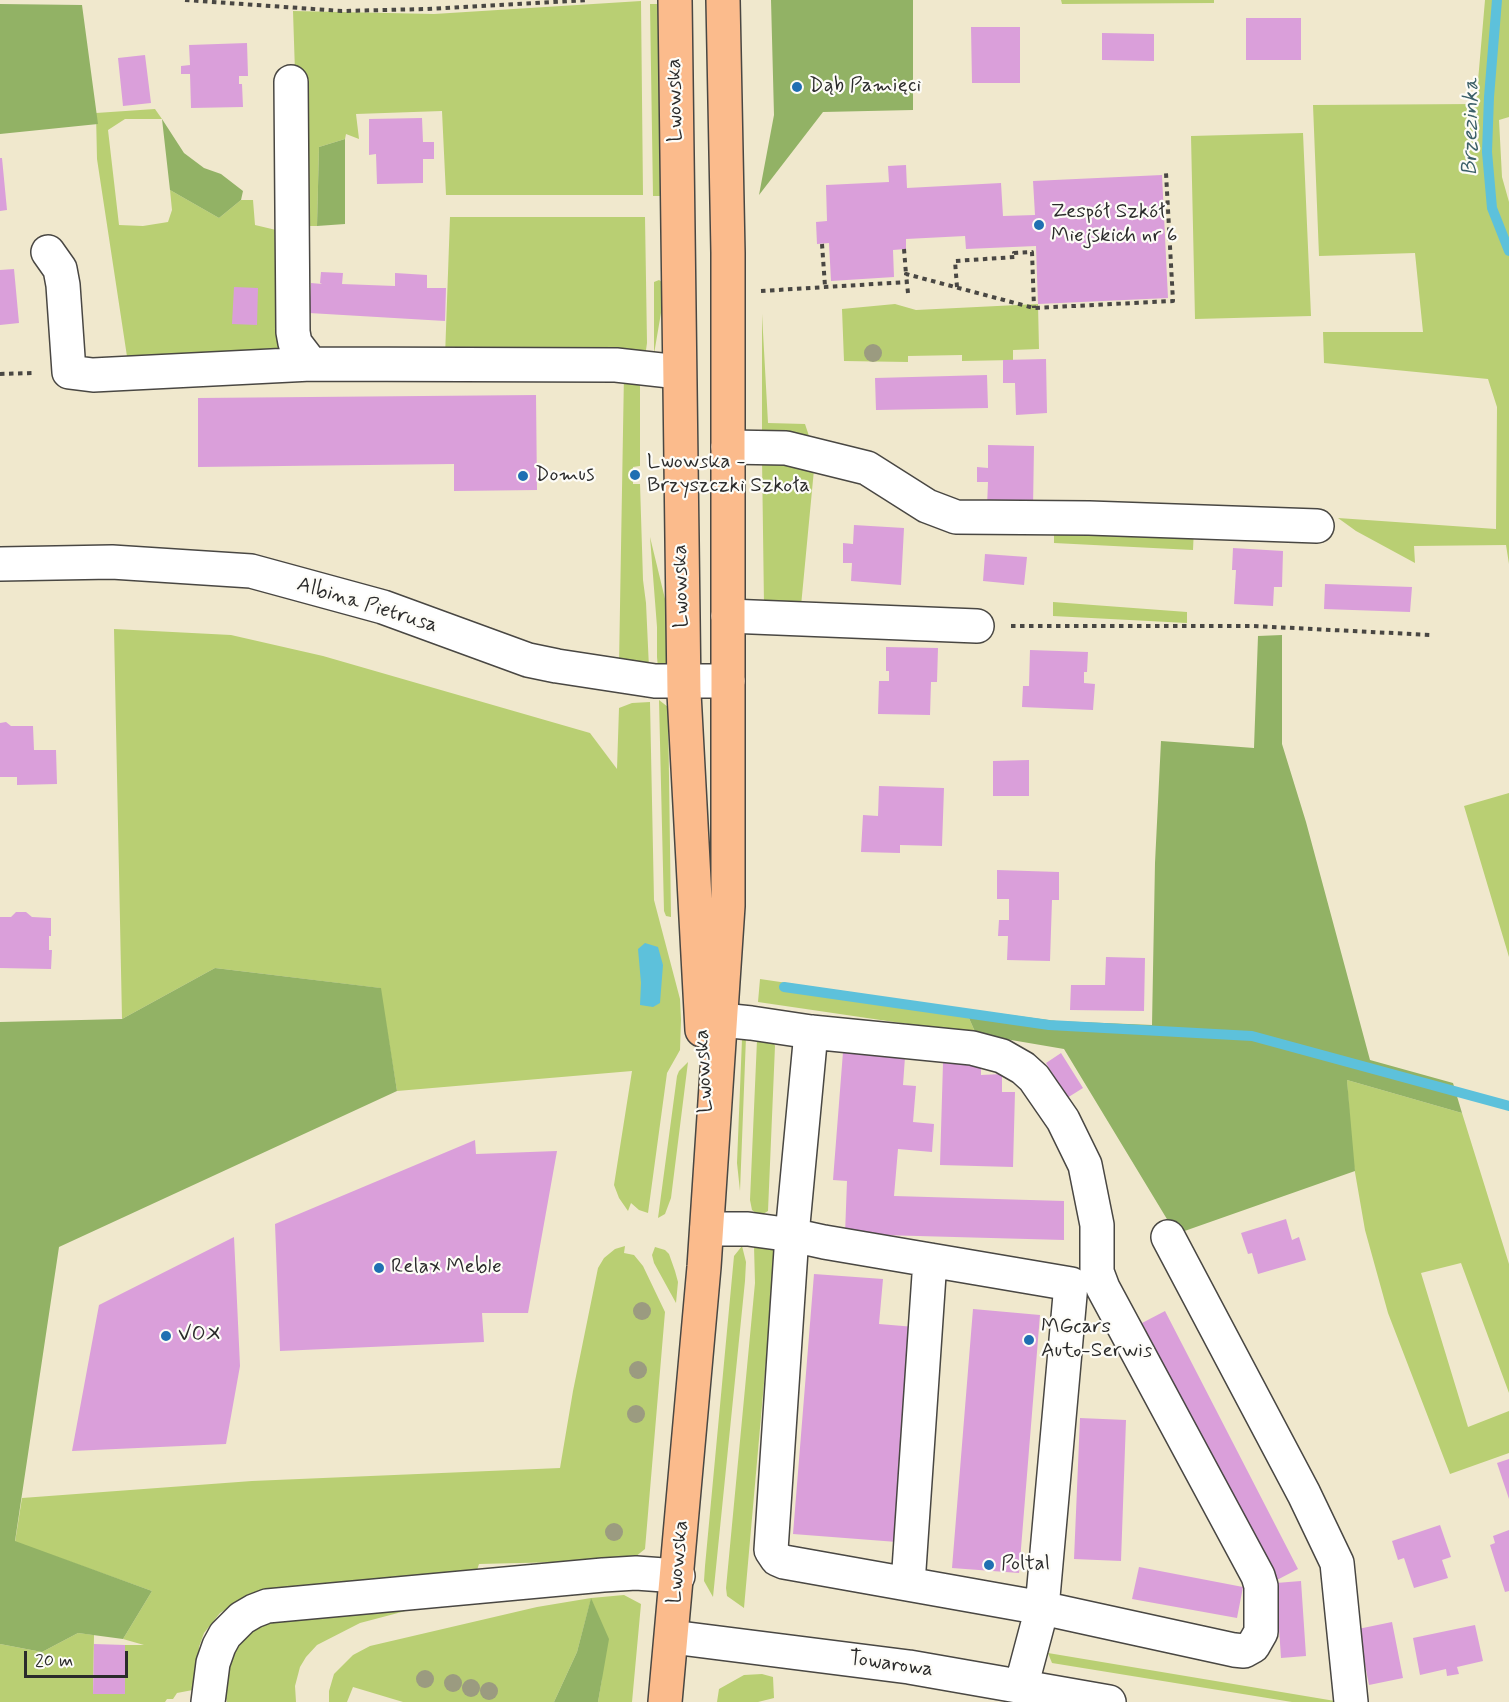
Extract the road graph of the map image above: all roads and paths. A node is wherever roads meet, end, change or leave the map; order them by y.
1 (185, 0) edge
2 (588, 0) edge
3 (675, 0) edge
4 (723, 0) edge
5 (291, 82) dead end
6 (1166, 173) dead end
7 (822, 244) dead end
8 (904, 249) dead end
9 (48, 252) dead end
10 (906, 274) junction
11 (907, 282) junction
12 (825, 286) junction
13 (957, 287) junction
14 (762, 291) dead end
15 (908, 293) dead end
16 (1034, 308) junction
17 (311, 364) junction
18 (680, 372) junction
19 (728, 447) junction
20 (1317, 526) dead end
21 (0, 564) edge
22 (728, 616) junction
23 (977, 626) joint
24 (1431, 635) dead end
25 (728, 681) junction
26 (684, 682) junction
27 (711, 1019) junction
28 (811, 1032) junction
29 (707, 1229) junction
30 (792, 1235) junction
31 (1168, 1238) dead end
32 (930, 1260) junction
33 (1071, 1284) junction
34 (1103, 1288) junction
35 (678, 1576) junction
36 (908, 1584) junction
37 (1042, 1608) junction
38 (672, 1636) junction
39 (1021, 1687) junction
40 (208, 1702) edge
41 (665, 1702) edge
42 (1109, 1702) edge
43 (1351, 1702) edge

1 - 2 path
3 - 18 main road, Lwowska
4 - 19 main road, Lwowska
5 - 17 street
6 - 16 path
7 - 12 path
8 - 10 path
9 - 17 street
10 - 11 path
10 - 13 path
11 - 12 path
11 - 15 path
12 - 14 path
13 - 16 path
13 - 16 path
17 - 18 street
18 - 26 main road, Lwowska
19 - 20 street
19 - 22 main road, Lwowska
21 - 26 street, Albina Pietrusa
22 - 23 street
22 - 25 main road, Lwowska
23 - 24 path
25 - 26 street, Albina Pietrusa
25 - 27 main road, Lwowska
26 - 27 main road, Lwowska
27 - 28 street
27 - 29 main road, Lwowska
28 - 30 street
28 - 34 street
29 - 30 street
29 - 35 main road, Lwowska
30 - 32 street
30 - 36 street
31 - 43 street
32 - 33 street
32 - 36 street
33 - 34 street
33 - 37 street
34 - 37 street
35 - 38 main road, Lwowska
35 - 40 street
36 - 37 street
37 - 39 street
38 - 39 street, Towarowa
38 - 41 main road, Lwowska
39 - 42 street, Towarowa

